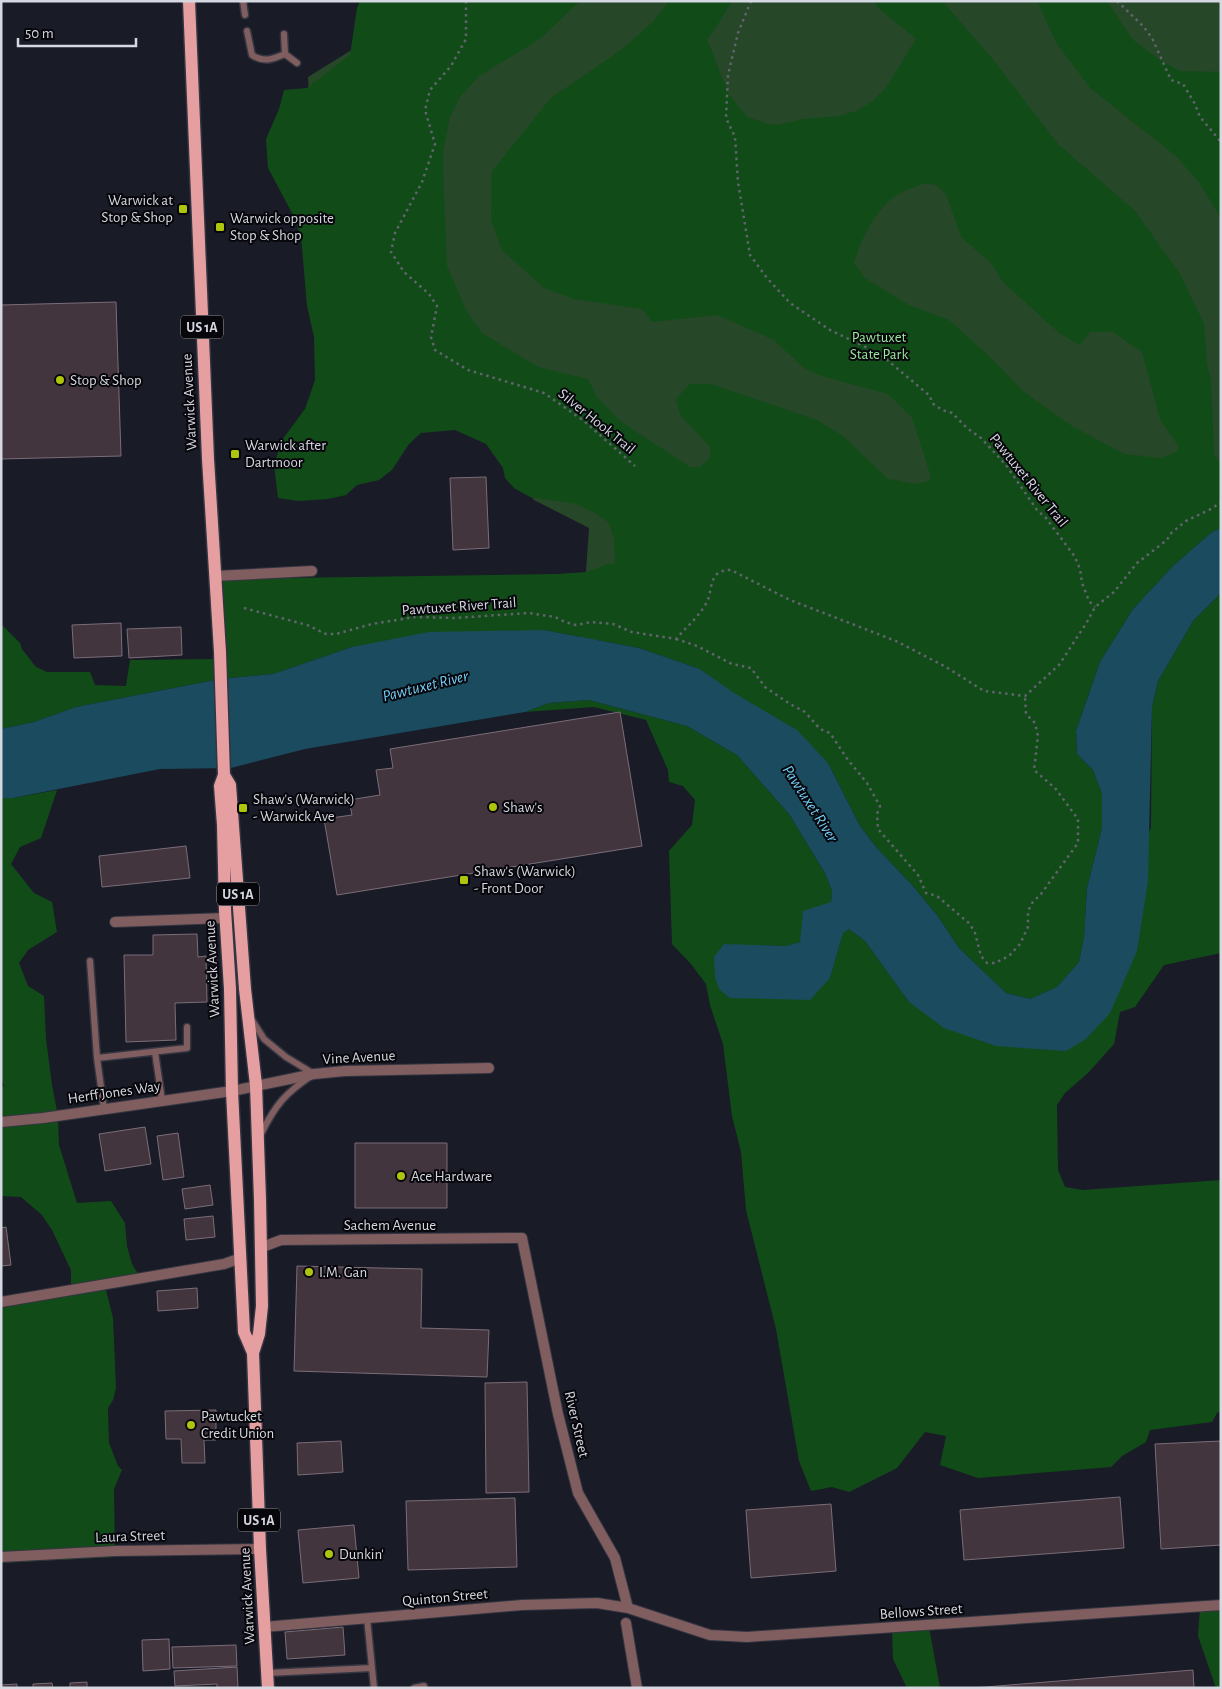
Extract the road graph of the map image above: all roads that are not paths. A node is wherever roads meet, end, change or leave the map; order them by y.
1 (189, 1) edge
2 (243, 1) edge
3 (245, 15) dead end
4 (247, 31) dead end
5 (284, 34) dead end
6 (285, 54) junction
7 (297, 63) dead end
8 (312, 571) dead end
9 (215, 576) junction
10 (224, 772) junction
11 (225, 918) junction
12 (115, 922) dead end
13 (90, 961) dead end
14 (248, 1014) junction
15 (187, 1027) dead end
16 (155, 1052) junction
17 (97, 1058) junction
18 (489, 1068) dead end
19 (314, 1074) junction
20 (256, 1085) junction
21 (232, 1090) junction
22 (162, 1100) junction
23 (104, 1109) junction
24 (1, 1122) edge
25 (258, 1142) junction
26 (522, 1238) joint
27 (260, 1248) junction
28 (241, 1258) junction
29 (1, 1302) edge
30 (253, 1353) junction
31 (260, 1548) junction
32 (1, 1557) edge
33 (1221, 1605) edge
34 (628, 1608) junction
35 (367, 1618) junction
36 (626, 1623) dead end
37 (264, 1627) junction
38 (372, 1668) junction
39 (267, 1673) junction
40 (424, 1686) dead end
41 (268, 1688) edge
42 (374, 1688) edge
43 (414, 1688) edge
44 (637, 1688) edge

1 - 9 main road, Warwick Avenue / US 1A
2 - 3 lane
4 - 6 lane
5 - 6 lane
6 - 7 lane
8 - 9 street
9 - 10 main road, Warwick Avenue / US 1A
10 - 11 main road, Warwick Avenue / US 1A
10 - 14 main road, Warwick Avenue / US 1A
11 - 12 street
11 - 21 main road, Warwick Avenue / US 1A
13 - 17 lane
14 - 19 lane
14 - 20 main road, Warwick Avenue / US 1A
15 - 16 lane
16 - 17 lane
16 - 22 lane
17 - 23 lane
18 - 19 street, Vine Avenue
19 - 20 street, Vine Avenue
19 - 25 lane
20 - 21 street, Vine Avenue
20 - 25 main road, Warwick Avenue / US 1A
21 - 22 street, Herff Jones Way
21 - 28 main road, Warwick Avenue / US 1A
22 - 23 street, Herff Jones Way
23 - 24 street, Herff Jones Way
25 - 27 main road, Warwick Avenue / US 1A
26 - 27 street, Sachem Avenue
26 - 34 street, River Street
27 - 30 main road, Warwick Avenue / US 1A
28 - 29 street
28 - 30 main road, Warwick Avenue / US 1A
30 - 31 main road, Warwick Avenue / US 1A
31 - 32 street, Laura Street
31 - 37 main road, Warwick Avenue / US 1A
33 - 34 street, Bellows Street
34 - 35 street, Quinton Street
35 - 37 street, Quinton Street
35 - 38 lane
36 - 44 street
37 - 39 main road, Warwick Avenue / US 1A
38 - 39 lane
38 - 42 lane
39 - 41 main road, Warwick Avenue / US 1A
40 - 43 lane

